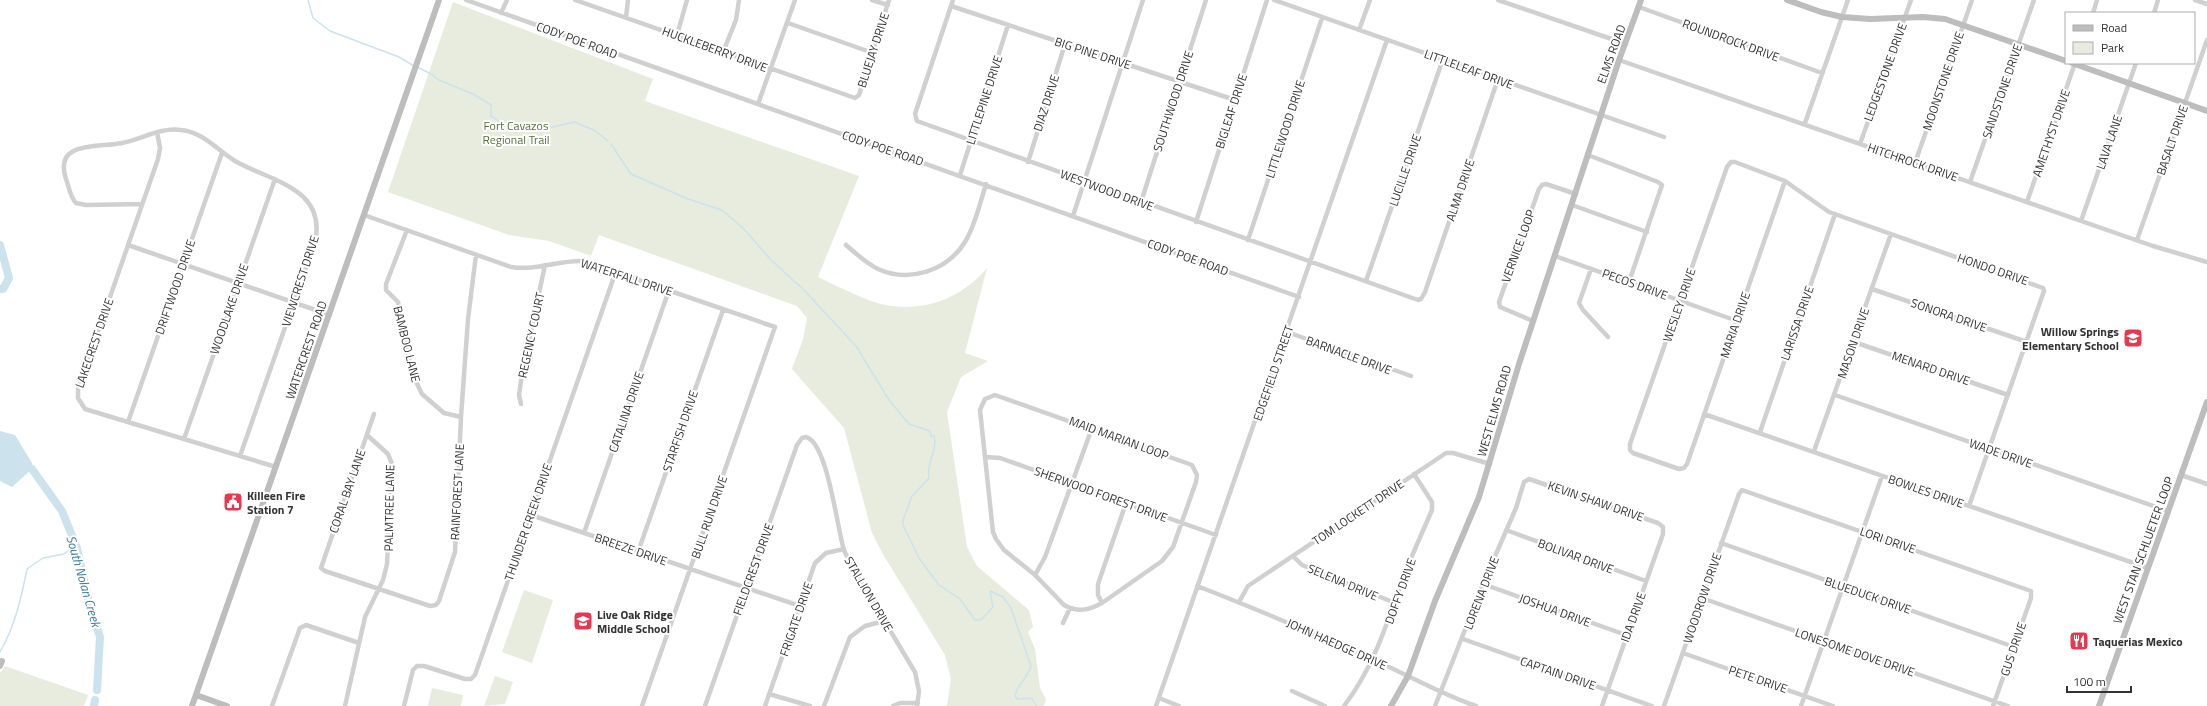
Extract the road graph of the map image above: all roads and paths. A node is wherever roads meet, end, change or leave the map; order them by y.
1 (439, 0) edge
2 (466, 0) edge
3 (507, 0) edge
4 (575, 0) edge
5 (628, 0) edge
6 (687, 0) edge
7 (739, 0) edge
8 (795, 0) edge
9 (872, 0) edge
10 (890, 0) edge
11 (953, 0) edge
12 (1143, 0) edge
13 (1206, 0) edge
14 (1267, 0) edge
15 (1274, 0) edge
16 (1370, 0) edge
17 (1498, 0) edge
18 (1641, 0) edge
19 (1788, 0) edge
20 (1848, 0) edge
21 (1911, 0) edge
22 (1972, 0) edge
23 (2034, 0) edge
24 (2097, 0) edge
25 (2158, 0) edge
26 (2195, 0) edge
27 (2207, 4) edge
28 (888, 6) junction
29 (951, 6) junction
30 (1639, 7) junction
31 (2093, 12) edge
32 (2154, 12) edge
33 (501, 13) junction
34 (626, 17) junction
35 (1842, 17) junction
36 (1905, 17) junction
37 (1322, 18) junction
38 (788, 23) junction
39 (1008, 25) junction
40 (1963, 25) junction
41 (1359, 30) junction
42 (677, 35) junction
43 (1388, 40) junction
44 (2207, 40) edge
45 (1065, 44) junction
46 (1626, 44) junction
47 (2018, 45) junction
48 (722, 52) junction
49 (873, 53) junction
50 (1443, 59) junction
51 (1619, 60) junction
52 (2065, 61) edge
53 (1123, 63) junction
54 (2074, 64) edge
55 (2077, 64) edge
56 (2136, 64) edge
57 (771, 69) junction
58 (1822, 73) junction
59 (1498, 79) junction
60 (1180, 82) junction
61 (2129, 83) junction
62 (855, 98) joint
63 (1235, 100) junction
64 (758, 104) junction
65 (2185, 104) junction
66 (2207, 111) edge
67 (1601, 115) junction
68 (1805, 123) junction
69 (157, 132) junction
70 (1664, 137) dead end
71 (971, 142) junction
72 (1860, 144) junction
73 (222, 153) junction
74 (1588, 155) junction
75 (1028, 162) junction
76 (1731, 162) joint
77 (1915, 163) junction
78 (960, 175) junction
79 (275, 179) junction
80 (1785, 180) junction
81 (1083, 182) junction
82 (1970, 182) junction
83 (986, 184) junction
84 (1576, 194) junction
85 (1141, 202) junction
86 (2027, 202) junction
87 (142, 204) junction
88 (1572, 205) junction
89 (1835, 214) junction
90 (364, 215) junction
91 (1073, 216) junction
92 (2081, 221) junction
93 (1196, 222) junction
94 (406, 230) junction
95 (1647, 232) junction
96 (1891, 234) junction
97 (1248, 240) junction
98 (2137, 240) junction
99 (128, 244) junction
100 (846, 245) dead end
101 (476, 255) junction
102 (1555, 256) junction
103 (1311, 262) junction
104 (2207, 262) edge
105 (182, 264) junction
106 (545, 265) junction
107 (1591, 269) junction
108 (616, 271) junction
109 (1366, 280) junction
110 (1629, 282) junction
111 (238, 283) junction
112 (1872, 289) junction
113 (669, 290) junction
114 (1299, 297) junction
115 (1420, 299) joint
116 (1681, 301) junction
117 (294, 302) junction
118 (723, 310) junction
119 (330, 315) junction
120 (1533, 321) junction
121 (1737, 321) junction
122 (775, 327) joint
123 (1287, 332) junction
124 (1608, 337) dead end
125 (1854, 342) junction
126 (2027, 342) junction
127 (1411, 376) dead end
128 (2008, 394) junction
129 (1835, 395) junction
130 (2207, 402) edge
131 (521, 404) dead end
132 (374, 414) dead end
133 (1704, 414) junction
134 (461, 417) junction
135 (128, 422) junction
136 (1092, 428) junction
137 (1760, 432) junction
138 (367, 435) junction
139 (806, 437) joint
140 (184, 439) junction
141 (1990, 449) junction
142 (1814, 451) junction
143 (240, 456) junction
144 (985, 457) junction
145 (1490, 464) junction
146 (276, 467) junction
147 (1684, 468) joint
148 (1414, 474) junction
149 (2181, 475) junction
150 (1882, 476) junction
151 (1526, 479) joint
152 (1072, 484) junction
153 (2207, 484) edge
154 (1742, 490) joint
155 (1126, 503) junction
156 (1969, 506) junction
157 (2168, 511) junction
158 (531, 515) junction
159 (1182, 523) junction
160 (1663, 527) joint
161 (1506, 530) junction
162 (1863, 531) junction
163 (584, 533) junction
164 (1216, 535) junction
165 (1721, 543) junction
166 (844, 549) junction
167 (638, 552) junction
168 (1293, 556) junction
169 (321, 568) joint
170 (2148, 568) junction
171 (691, 570) junction
172 (1036, 575) junction
173 (1646, 581) junction
174 (1483, 584) junction
175 (1197, 586) junction
176 (1843, 586) junction
177 (378, 588) junction
178 (746, 588) junction
179 (2031, 592) joint
180 (1702, 598) junction
181 (1239, 602) junction
182 (1102, 603) junction
183 (1395, 603) junction
184 (800, 606) junction
185 (1070, 608) junction
186 (884, 621) junction
187 (1062, 623) dead end
188 (1626, 636) junction
189 (1463, 639) junction
190 (1824, 641) junction
191 (359, 643) junction
192 (2014, 647) junction
193 (1683, 653) junction
194 (1373, 660) junction
195 (1408, 676) junction
196 (1608, 690) junction
197 (1292, 691) dead end
198 (1442, 693) junction
199 (769, 694) junction
200 (196, 695) junction
201 (1805, 696) junction
202 (1159, 698) junction
203 (1994, 704) edge
204 (918, 705) edge
205 (192, 706) edge
206 (227, 706) edge
207 (272, 706) edge
208 (345, 706) edge
209 (404, 706) edge
210 (642, 706) edge
211 (705, 706) edge
212 (765, 706) edge
213 (810, 706) edge
214 (824, 706) edge
215 (894, 706) edge
216 (1156, 706) edge
217 (1179, 706) edge
218 (1325, 706) edge
219 (1344, 706) edge
220 (1391, 706) edge
221 (1435, 706) edge
222 (1476, 706) edge
223 (1602, 706) edge
224 (1652, 706) edge
225 (1664, 706) edge
226 (1801, 706) edge
227 (1833, 706) edge
228 (2008, 706) edge
229 (2099, 706) edge

1 - 90 street, WATERCREST ROAD
2 - 33 street, CODY POE ROAD
3 - 33 street
4 - 34 street, HUCKLEBERRY DRIVE
5 - 34 street
6 - 42 street
7 - 48 street
8 - 38 street
9 - 28 street
10 - 28 street, BLUEJAY DRIVE
11 - 29 street, WESTWOOD DRIVE
12 - 53 street
13 - 60 street, SOUTHWOOD DRIVE
14 - 63 street, BIGLEAF DRIVE
15 - 37 street, LITTLELEAF DRIVE
16 - 41 street
17 - 46 street
18 - 30 street, ELMS ROAD
19 - 35 street
20 - 35 street
21 - 36 street, LEDGESTONE DRIVE
22 - 40 street, MOONSTONE DRIVE
23 - 47 street, SANDSTONE DRIVE
24 - 31 street
25 - 32 street
26 - 27 street
28 - 49 street, BLUEJAY DRIVE
29 - 39 street, BIG PINE DRIVE
29 - 71 street, WESTWOOD DRIVE
30 - 46 street, ELMS ROAD
30 - 58 street, ROUNDROCK DRIVE
33 - 64 street, CODY POE ROAD
34 - 42 street, HUCKLEBERRY DRIVE
35 - 36 street
35 - 58 street
36 - 40 street
36 - 72 street, LEDGESTONE DRIVE
37 - 41 street, LITTLELEAF DRIVE
37 - 97 street, LITTLEWOOD DRIVE
38 - 49 street
38 - 57 street
39 - 45 street, BIG PINE DRIVE
39 - 71 street, LITTLEPINE DRIVE
40 - 47 street
40 - 77 street, MOONSTONE DRIVE
41 - 43 street, LITTLELEAF DRIVE
42 - 48 street, HUCKLEBERRY DRIVE
43 - 50 street, LITTLELEAF DRIVE
43 - 103 street, EDGEFIELD STREET
44 - 65 street, BASALT DRIVE
45 - 53 street, BIG PINE DRIVE
45 - 75 street, DIAZ DRIVE
46 - 51 street, ELMS ROAD
47 - 52 street
47 - 82 street, SANDSTONE DRIVE
48 - 57 street, HUCKLEBERRY DRIVE
49 - 62 street, BLUEJAY DRIVE
50 - 59 street, LITTLELEAF DRIVE
50 - 109 street, LUCILLE DRIVE
51 - 67 street, ELMS ROAD
51 - 68 street, HITCHROCK DRIVE
53 - 60 street, BIG PINE DRIVE
53 - 81 street
54 - 86 street, AMETHYST DRIVE
55 - 61 street
56 - 61 street, LAVA LANE
57 - 62 street, HUCKLEBERRY DRIVE
57 - 64 street
58 - 68 street
59 - 67 street, LITTLELEAF DRIVE
59 - 115 street, ALMA DRIVE
60 - 63 street, BIG PINE DRIVE
60 - 85 street, SOUTHWOOD DRIVE
61 - 65 street
61 - 92 street, LAVA LANE
63 - 93 street, BIGLEAF DRIVE
64 - 78 street, CODY POE ROAD
65 - 66 street
65 - 98 street, BASALT DRIVE
67 - 70 street, LITTLELEAF DRIVE
67 - 74 street, WEST ELMS ROAD
68 - 72 street, HITCHROCK DRIVE
69 - 73 street, VIEWCREST DRIVE
69 - 87 street, LAKECREST DRIVE
69 - 87 street, VIEWCREST DRIVE
71 - 75 street, WESTWOOD DRIVE
71 - 78 street, LITTLEPINE DRIVE
72 - 77 street, HITCHROCK DRIVE
73 - 79 street, VIEWCREST DRIVE
73 - 105 street, DRIFTWOOD DRIVE
74 - 84 street, WEST ELMS ROAD
74 - 95 street
75 - 81 street, WESTWOOD DRIVE
76 - 80 street, HONDO DRIVE
76 - 116 street, WESLEY DRIVE
77 - 82 street, HITCHROCK DRIVE
78 - 83 street, CODY POE ROAD
79 - 111 street, WOODLAKE DRIVE
79 - 117 street, VIEWCREST DRIVE
80 - 89 street, HONDO DRIVE
80 - 121 street, MARIA DRIVE
81 - 85 street, WESTWOOD DRIVE
81 - 91 street
82 - 86 street, HITCHROCK DRIVE
83 - 91 street, CODY POE ROAD
83 - 100 street
84 - 88 street, WEST ELMS ROAD
84 - 120 street, VERNICE LOOP
85 - 93 street, WESTWOOD DRIVE
86 - 92 street, HITCHROCK DRIVE
87 - 99 street, LAKECREST DRIVE
88 - 95 street
88 - 102 street, WEST ELMS ROAD
89 - 96 street, HONDO DRIVE
89 - 137 street, LARISSA DRIVE
90 - 94 street, WATERFALL DRIVE
90 - 119 street, WATERCREST ROAD
91 - 114 street, CODY POE ROAD
92 - 98 street, HITCHROCK DRIVE
93 - 97 street, WESTWOOD DRIVE
94 - 101 street, WATERFALL DRIVE
94 - 134 street, BAMBOO LANE
95 - 110 street
96 - 112 street, MASON DRIVE
96 - 126 street, HONDO DRIVE
97 - 103 street, WESTWOOD DRIVE
98 - 104 street, HITCHROCK DRIVE
99 - 105 street
99 - 135 street, LAKECREST DRIVE
101 - 106 street, WATERFALL DRIVE
101 - 134 street, RAINFOREST LANE
102 - 107 street, PECOS DRIVE
102 - 120 street, WEST ELMS ROAD
103 - 109 street, WESTWOOD DRIVE
103 - 114 street, EDGEFIELD STREET
105 - 111 street
105 - 135 street, DRIFTWOOD DRIVE
106 - 108 street, WATERFALL DRIVE
106 - 131 street, REGENCY COURT
107 - 110 street, PECOS DRIVE
107 - 124 street
108 - 113 street, WATERFALL DRIVE
108 - 158 street, THUNDER CREEK DRIVE
109 - 115 street, WESTWOOD DRIVE
110 - 116 street, PECOS DRIVE
111 - 117 street
111 - 140 street, WOODLAKE DRIVE
112 - 125 street, MASON DRIVE
112 - 126 street, SONORA DRIVE
113 - 118 street, WATERFALL DRIVE
113 - 163 street, CATALINA DRIVE
114 - 123 street, EDGEFIELD STREET
116 - 121 street, PECOS DRIVE
116 - 147 street, WESLEY DRIVE
117 - 119 street
117 - 143 street, VIEWCREST DRIVE
118 - 122 street, WATERFALL DRIVE
118 - 167 street, STARFISH DRIVE
119 - 146 street, WATERCREST ROAD
120 - 145 street, WEST ELMS ROAD
121 - 133 street, MARIA DRIVE
122 - 171 street, BULL RUN DRIVE
123 - 127 street, BARNACLE DRIVE
123 - 164 street, EDGEFIELD STREET
125 - 128 street, MENARD DRIVE
125 - 129 street, MASON DRIVE
126 - 128 street, HONDO DRIVE
128 - 141 street, HONDO DRIVE
129 - 141 street, WADE DRIVE
129 - 142 street, MASON DRIVE
130 - 149 street, WEST STAN SCHLUETER LOOP
132 - 138 street, CORAL BAY LANE
133 - 137 street, BOWLES DRIVE
133 - 147 street, MARIA DRIVE
134 - 177 street, RAINFOREST LANE
135 - 140 street, LAKECREST DRIVE
136 - 144 street, MAID MARIAN LOOP
136 - 152 street
136 - 159 street, MAID MARIAN LOOP
137 - 142 street, BOWLES DRIVE
138 - 169 street, CORAL BAY LANE
138 - 177 street, PALMTREE LANE
139 - 166 street, STALLION DRIVE
139 - 178 street, FIELDCREST DRIVE
140 - 143 street, LAKECREST DRIVE
141 - 156 street, HONDO DRIVE
141 - 157 street, WADE DRIVE
142 - 150 street, BOWLES DRIVE
143 - 146 street, LAKECREST DRIVE
144 - 152 street, SHERWOOD FOREST DRIVE
144 - 172 street, MAID MARIAN LOOP
145 - 148 street, TOM LOCKETT DRIVE
145 - 195 street, WEST ELMS ROAD
146 - 200 street, WATERCREST ROAD
148 - 168 street, TOM LOCKETT DRIVE
148 - 183 street, DOFFY DRIVE
149 - 153 street
149 - 157 street, WEST STAN SCHLUETER LOOP
150 - 156 street, BOWLES DRIVE
150 - 162 street
151 - 160 street, KEVIN SHAW DRIVE
151 - 161 street, LORENA DRIVE
152 - 155 street, SHERWOOD FOREST DRIVE
152 - 172 street
154 - 162 street, LORI DRIVE
154 - 165 street, WOODROW DRIVE
155 - 159 street, SHERWOOD FOREST DRIVE
155 - 182 street
156 - 170 street, BOWLES DRIVE
157 - 170 street, WEST STAN SCHLUETER LOOP
158 - 163 street, BREEZE DRIVE
158 - 209 street, THUNDER CREEK DRIVE
159 - 164 street, SHERWOOD FOREST DRIVE
159 - 182 street, MAID MARIAN LOOP
160 - 173 street, IDA DRIVE
161 - 173 street, BOLIVAR DRIVE
161 - 174 street, LORENA DRIVE
162 - 176 street
162 - 179 street, LORI DRIVE
163 - 167 street, BREEZE DRIVE
164 - 175 street, EDGEFIELD STREET
165 - 176 street, BLUEDUCK DRIVE
165 - 180 street, WOODROW DRIVE
166 - 184 street, FRIGATE DRIVE
166 - 186 street, STALLION DRIVE
167 - 171 street, BREEZE DRIVE
168 - 181 street, TOM LOCKETT DRIVE
168 - 183 street, SELENA DRIVE
169 - 177 street, RAINFOREST LANE
170 - 229 street, WEST STAN SCHLUETER LOOP
171 - 178 street, BREEZE DRIVE
171 - 210 street, BULL RUN DRIVE
172 - 185 street, MAID MARIAN LOOP
173 - 188 street, IDA DRIVE
174 - 188 street, JOSHUA DRIVE
174 - 189 street, LORENA DRIVE
175 - 181 street, JOHN HAEDGE DRIVE
175 - 202 street, EDGEFIELD STREET
176 - 190 street
176 - 192 street, BLUEDUCK DRIVE
177 - 191 street, PALMTREE LANE
178 - 184 street, BREEZE DRIVE
178 - 211 street, FIELDCREST DRIVE
179 - 192 street, GUS DRIVE
180 - 190 street, LONESOME DOVE DRIVE
180 - 193 street, WOODROW DRIVE
181 - 194 street, JOHN HAEDGE DRIVE
182 - 185 street, MAID MARIAN LOOP
183 - 194 street, DOFFY DRIVE
184 - 199 street, FRIGATE DRIVE
185 - 187 street
186 - 204 street, STALLION DRIVE
186 - 214 street
188 - 196 street, IDA DRIVE
189 - 196 street, CAPTAIN DRIVE
189 - 198 street, LORENA DRIVE
190 - 201 street
190 - 203 street, LONESOME DOVE DRIVE
191 - 207 street
191 - 208 street, PALMTREE LANE
192 - 203 street, GUS DRIVE
193 - 201 street, PETE DRIVE
193 - 225 street, WOODROW DRIVE
194 - 195 street, JOHN HAEDGE DRIVE
194 - 219 street, DOFFY DRIVE
195 - 198 street, JOHN HAEDGE DRIVE
195 - 220 street, WEST ELMS ROAD
196 - 223 street, IDA DRIVE
196 - 224 street, CAPTAIN DRIVE
197 - 218 street
198 - 221 street, LORENA DRIVE
198 - 222 street, JOHN HAEDGE DRIVE
199 - 212 street, FRIGATE DRIVE
199 - 213 street
200 - 205 street, WATERCREST ROAD
200 - 206 street
201 - 226 street
201 - 227 street, PETE DRIVE
202 - 216 street, EDGEFIELD STREET
202 - 217 street
203 - 228 street, LONESOME DOVE DRIVE
204 - 215 street

